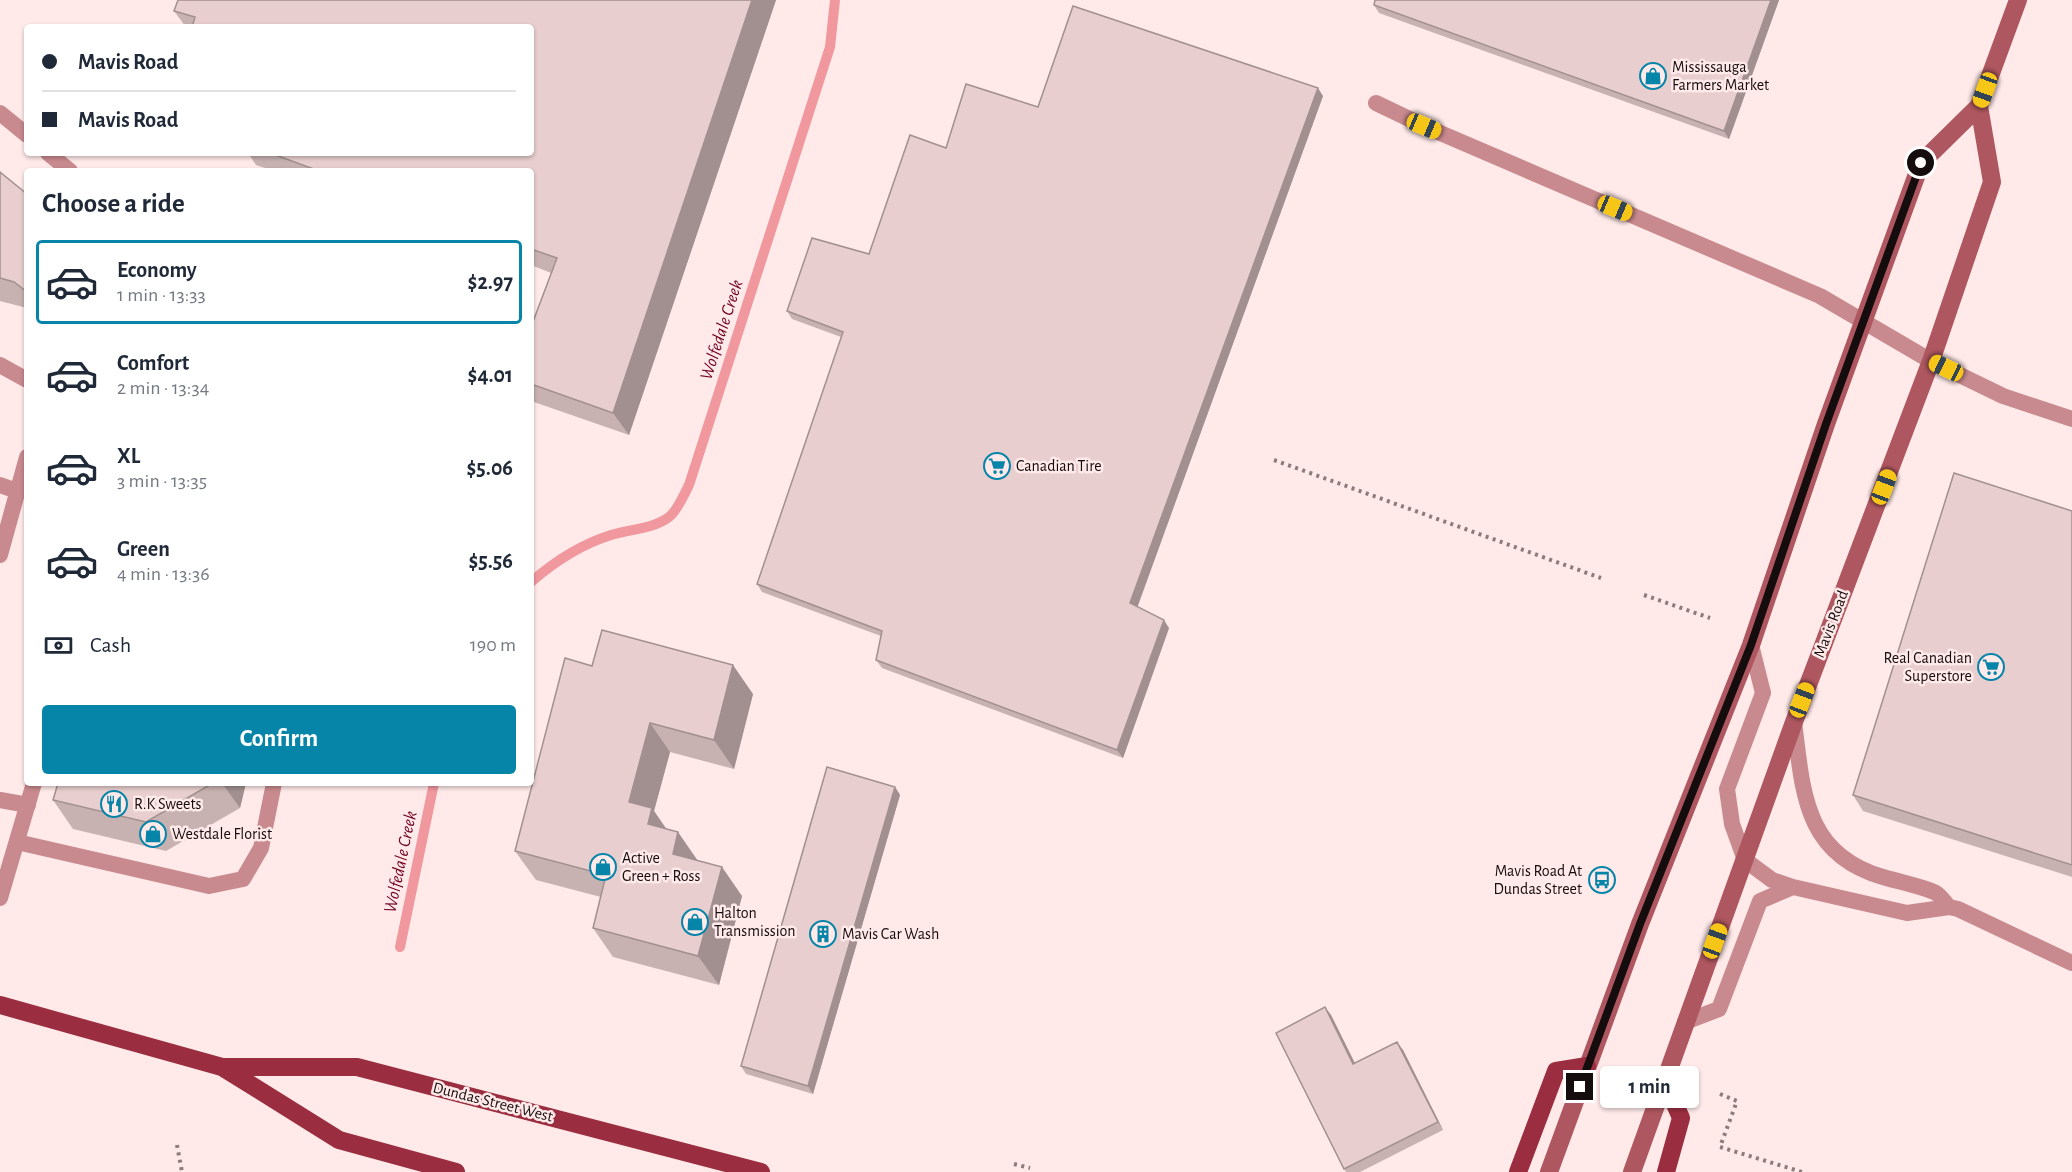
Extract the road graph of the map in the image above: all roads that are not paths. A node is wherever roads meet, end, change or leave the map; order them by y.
1 (2018, 0) edge
2 (1376, 103) dead end
3 (1979, 106) junction
4 (0, 113) edge
5 (24, 133) edge
6 (52, 156) edge
7 (66, 168) edge
8 (1863, 321) junction
9 (1931, 361) junction
10 (0, 365) edge
11 (24, 378) edge
12 (2072, 419) edge
13 (24, 468) edge
14 (0, 485) edge
15 (18, 491) junction
16 (0, 555) edge
17 (1751, 645) junction
18 (1794, 722) junction
19 (33, 786) edge
20 (273, 786) edge
21 (0, 800) edge
22 (28, 805) junction
23 (17, 842) junction
24 (1745, 860) junction
25 (1793, 887) junction
26 (0, 898) edge
27 (1949, 907) junction
28 (2072, 963) edge
29 (0, 1005) edge
30 (1684, 1022) junction
31 (222, 1066) junction
32 (1587, 1066) junction
33 (1665, 1081) junction
34 (456, 1172) edge
35 (760, 1172) edge
36 (1518, 1172) edge
37 (1549, 1172) edge
38 (1632, 1172) edge
39 (1666, 1172) edge

1 - 3 main road, Mavis Road
2 - 8 lane
3 - 8 main road, Mavis Road
3 - 9 main road, Mavis Road
4 - 5 lane
6 - 7 lane
8 - 9 lane
8 - 17 main road, Mavis Road
9 - 12 lane
9 - 18 main road, Mavis Road
10 - 11 lane
13 - 15 lane
14 - 15 lane
15 - 16 lane
17 - 24 lane
17 - 32 main road, Mavis Road
18 - 24 main road, Mavis Road
18 - 27 lane
19 - 22 lane
20 - 23 lane
21 - 22 lane
22 - 23 lane
23 - 26 lane
24 - 25 lane
24 - 30 main road, Mavis Road
25 - 27 lane
25 - 30 lane
27 - 28 lane
29 - 31 main road, Dundas Street West
30 - 33 main road, Mavis Road
31 - 34 main road, Dundas Street West
31 - 35 main road, Dundas Street West
32 - 36 main road
32 - 37 main road, Mavis Road
33 - 38 main road, Mavis Road
33 - 39 main road

